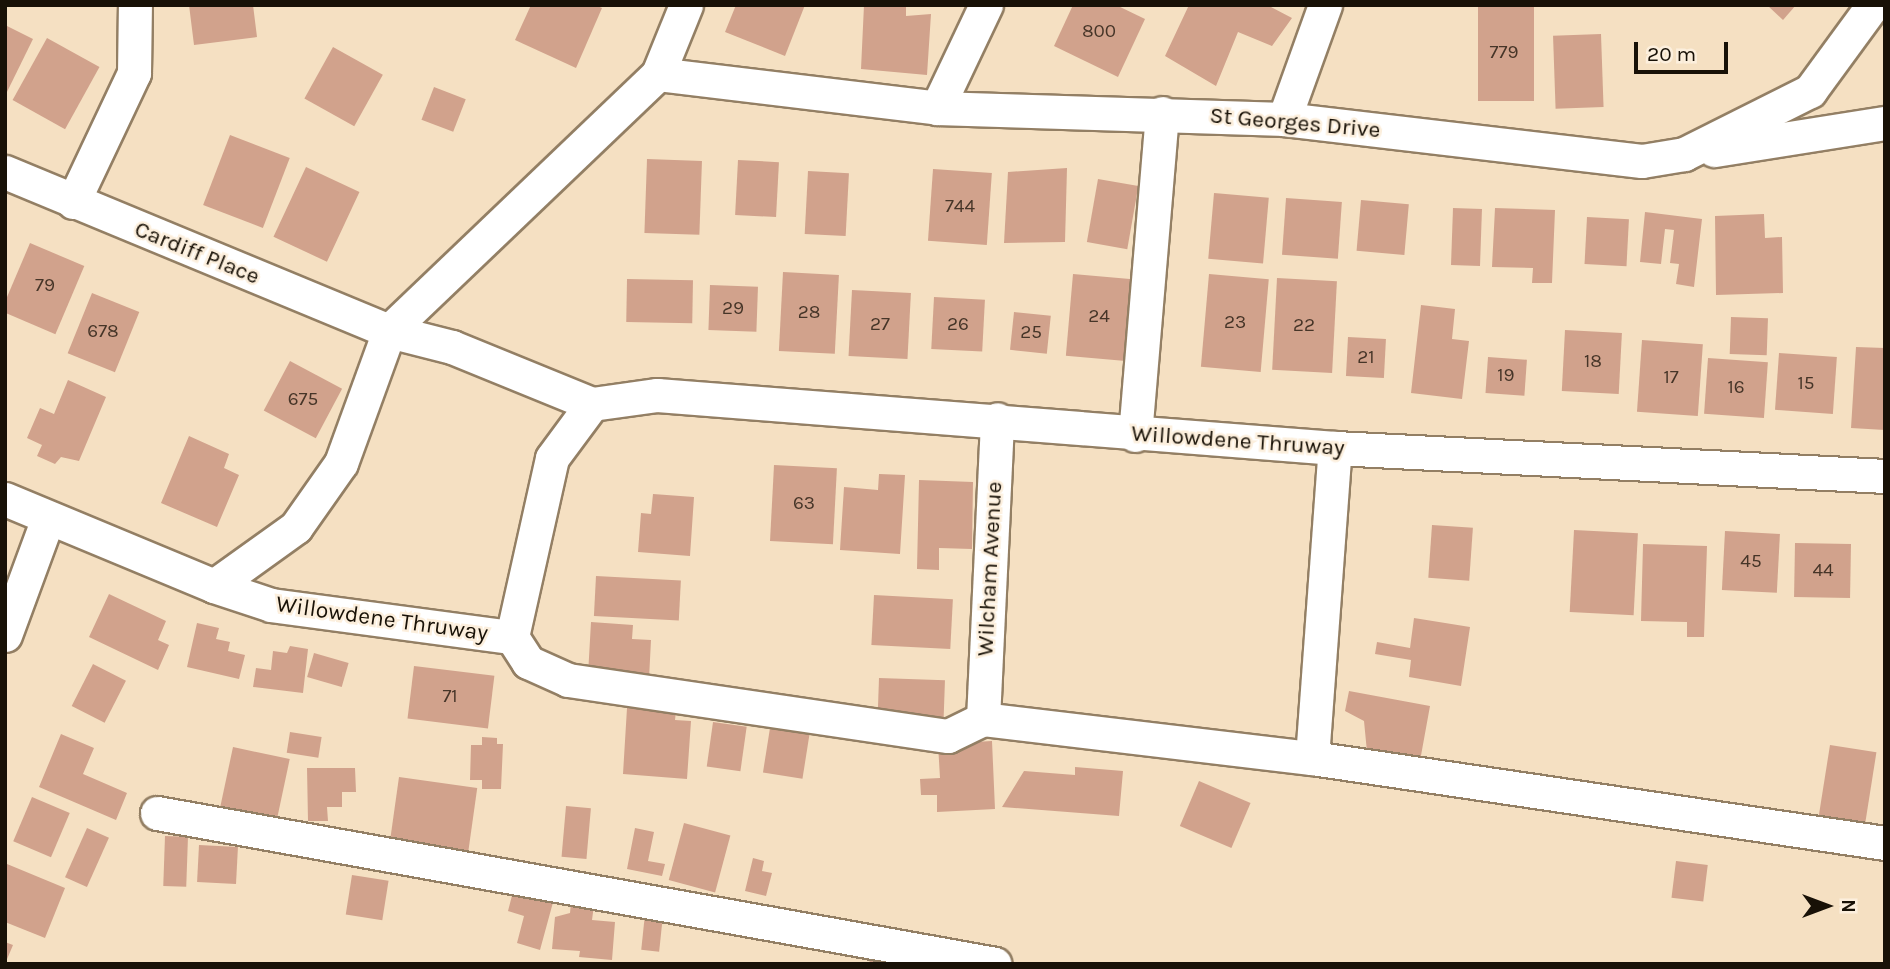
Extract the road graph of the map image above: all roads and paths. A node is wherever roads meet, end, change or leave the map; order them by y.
1 (135, 5) edge
2 (686, 5) edge
3 (986, 5) edge
4 (1325, 5) edge
5 (1873, 5) edge
6 (658, 74) junction
7 (937, 108) junction
8 (1162, 113) junction
9 (1284, 119) junction
10 (1885, 123) edge
11 (1684, 154) junction
12 (5, 172) edge
13 (73, 202) junction
14 (388, 331) junction
15 (592, 404) junction
16 (997, 419) junction
17 (1135, 435) junction
18 (1335, 449) junction
19 (1885, 477) edge
20 (5, 499) edge
21 (48, 518) junction
22 (214, 586) junction
23 (5, 635) edge
24 (512, 637) junction
25 (983, 719) junction
26 (1312, 758) junction
27 (157, 813) dead end
28 (1885, 843) edge
29 (995, 964) edge

1 - 13 street
2 - 6 street
3 - 7 street
4 - 9 street
5 - 11 street, St Georges Drive
6 - 7 street, St Georges Drive
6 - 14 street
7 - 8 street, St Georges Drive
8 - 9 street, St Georges Drive
8 - 17 street
9 - 11 street, St Georges Drive
10 - 11 street
12 - 13 street, Cardiff Place
13 - 14 street, Cardiff Place
14 - 15 street
14 - 22 street
15 - 16 street, Willowdene Thruway
15 - 24 street, Willowdene Thruway
16 - 17 street, Willowdene Thruway
16 - 25 street, Wilcham Avenue
17 - 18 street, Willowdene Thruway
18 - 19 street, Willowdene Thruway
18 - 26 street
20 - 21 street, Willowdene Thruway
21 - 22 street, Willowdene Thruway
21 - 23 street
22 - 24 street, Willowdene Thruway
24 - 25 street
25 - 26 street
26 - 28 street
27 - 29 street

